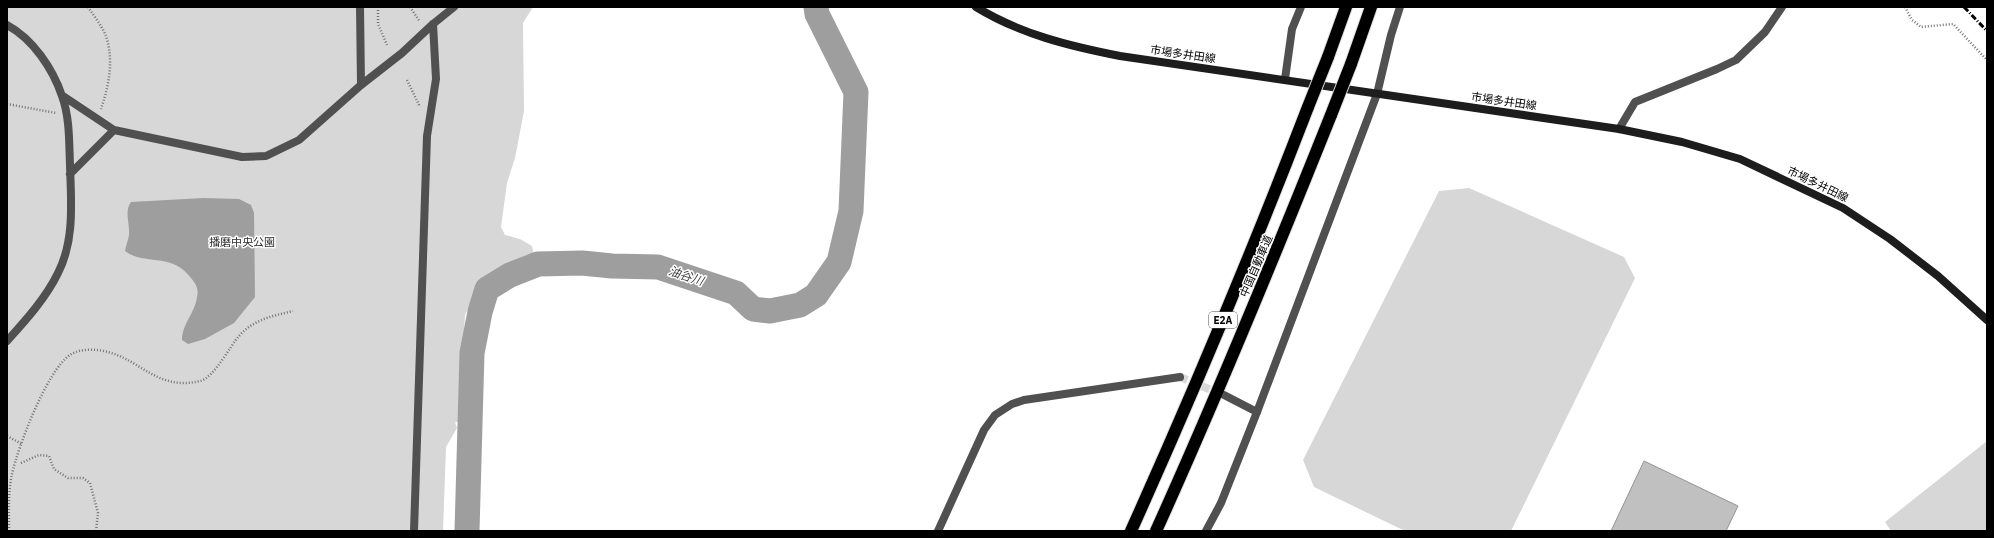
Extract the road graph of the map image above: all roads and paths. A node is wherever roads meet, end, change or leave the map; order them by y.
1 (88, 7) edge
2 (360, 7) edge
3 (378, 7) edge
4 (410, 7) edge
5 (454, 7) edge
6 (976, 7) edge
7 (1301, 7) edge
8 (1346, 7) edge
9 (1371, 7) edge
10 (1400, 7) edge
11 (1782, 7) edge
12 (1905, 7) edge
13 (434, 24) junction
14 (7, 25) edge
15 (426, 31) junction
16 (387, 45) dead end
17 (1987, 60) edge
18 (407, 80) dead end
19 (1286, 80) junction
20 (361, 85) junction
21 (1377, 94) junction
22 (62, 96) junction
23 (7, 104) edge
24 (421, 113) dead end
25 (66, 114) junction
26 (98, 120) junction
27 (1619, 129) junction
28 (114, 130) junction
29 (70, 174) junction
30 (293, 311) dead end
31 (1987, 320) edge
32 (7, 341) edge
33 (1180, 378) tunnel mouth
34 (1224, 395) tunnel mouth
35 (1257, 412) junction
36 (7, 436) edge
37 (22, 444) junction
38 (21, 463) dead end
39 (9, 531) edge
40 (96, 531) edge
41 (414, 531) edge
42 (938, 531) edge
43 (1131, 531) edge
44 (1156, 531) edge
45 (1206, 531) edge

1 - 26 path
2 - 20 street
3 - 16 path
4 - 15 path
5 - 13 street
6 - 19 main road, 市場多井田線
7 - 19 street
8 - 43 highway, 中国自動車道 / E2A, bridge
9 - 44 highway, 中国自動車道 / E2A, bridge
10 - 21 street
11 - 27 street
12 - 17 path
13 - 15 street
13 - 41 street
14 - 22 street
15 - 20 street
18 - 24 path
19 - 21 main road, 市場多井田線
20 - 28 street
21 - 27 main road, 市場多井田線
21 - 35 street
22 - 25 street
22 - 26 street
23 - 25 path
25 - 29 street
26 - 28 street
27 - 31 main road, 市場多井田線
28 - 29 street
29 - 32 street
30 - 37 path
33 - 42 street
34 - 35 street
35 - 45 street
36 - 37 path
37 - 39 path
38 - 40 path

